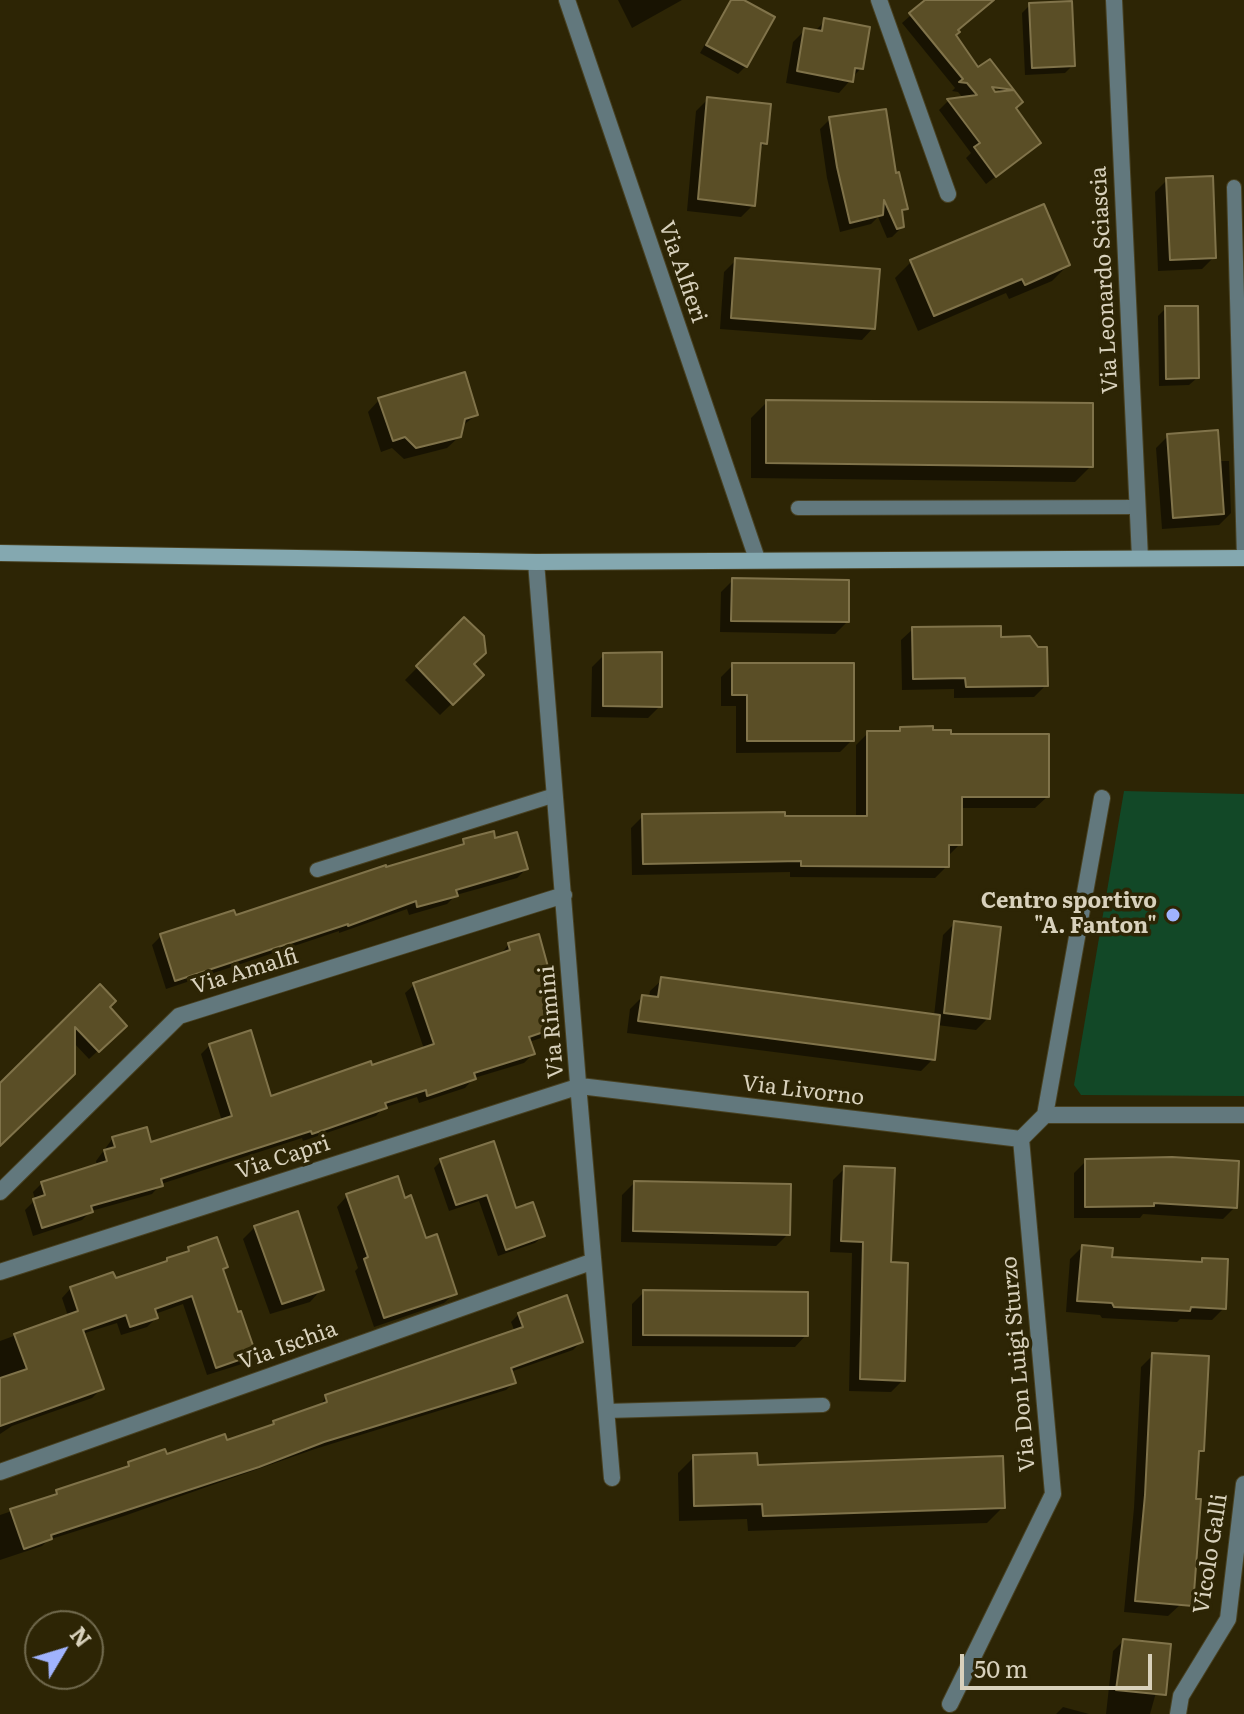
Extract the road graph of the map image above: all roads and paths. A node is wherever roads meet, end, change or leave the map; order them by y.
1 (567, 0) edge
2 (879, 0) edge
3 (1114, 0) edge
4 (1234, 187) dead end
5 (948, 194) dead end
6 (1138, 507) junction
7 (798, 508) dead end
8 (0, 553) edge
9 (1140, 558) junction
10 (1244, 558) edge
11 (757, 559) junction
12 (536, 562) junction
13 (555, 795) junction
14 (1102, 798) dead end
15 (317, 870) dead end
16 (564, 895) junction
17 (580, 1086) junction
18 (1045, 1115) junction
19 (1244, 1115) edge
20 (1021, 1139) junction
21 (0, 1192) edge
22 (591, 1262) junction
23 (0, 1272) edge
24 (823, 1405) dead end
25 (606, 1411) junction
26 (0, 1472) edge
27 (612, 1478) dead end
28 (1244, 1484) edge
29 (950, 1704) dead end
30 (1178, 1714) edge

1 - 11 street, Via Alfieri
2 - 5 street
3 - 6 street, Via Leonardo Sciascia
4 - 10 lane
6 - 7 lane
6 - 9 street, Via Leonardo Sciascia
8 - 12 street
9 - 10 street
9 - 11 street
11 - 12 street
12 - 13 street, Via Rimini
13 - 15 lane
13 - 16 street, Via Rimini
14 - 18 street
16 - 17 street, Via Rimini
16 - 21 street, Via Amalfi
17 - 20 street, Via Livorno
17 - 22 street, Via Rimini
17 - 23 street, Via Capri
18 - 19 street
18 - 20 street
20 - 29 street, Via Don Luigi Sturzo
22 - 25 street, Via Rimini
22 - 26 street, Via Ischia
24 - 25 lane
25 - 27 street, Via Rimini
28 - 30 street, Vicolo Galli

